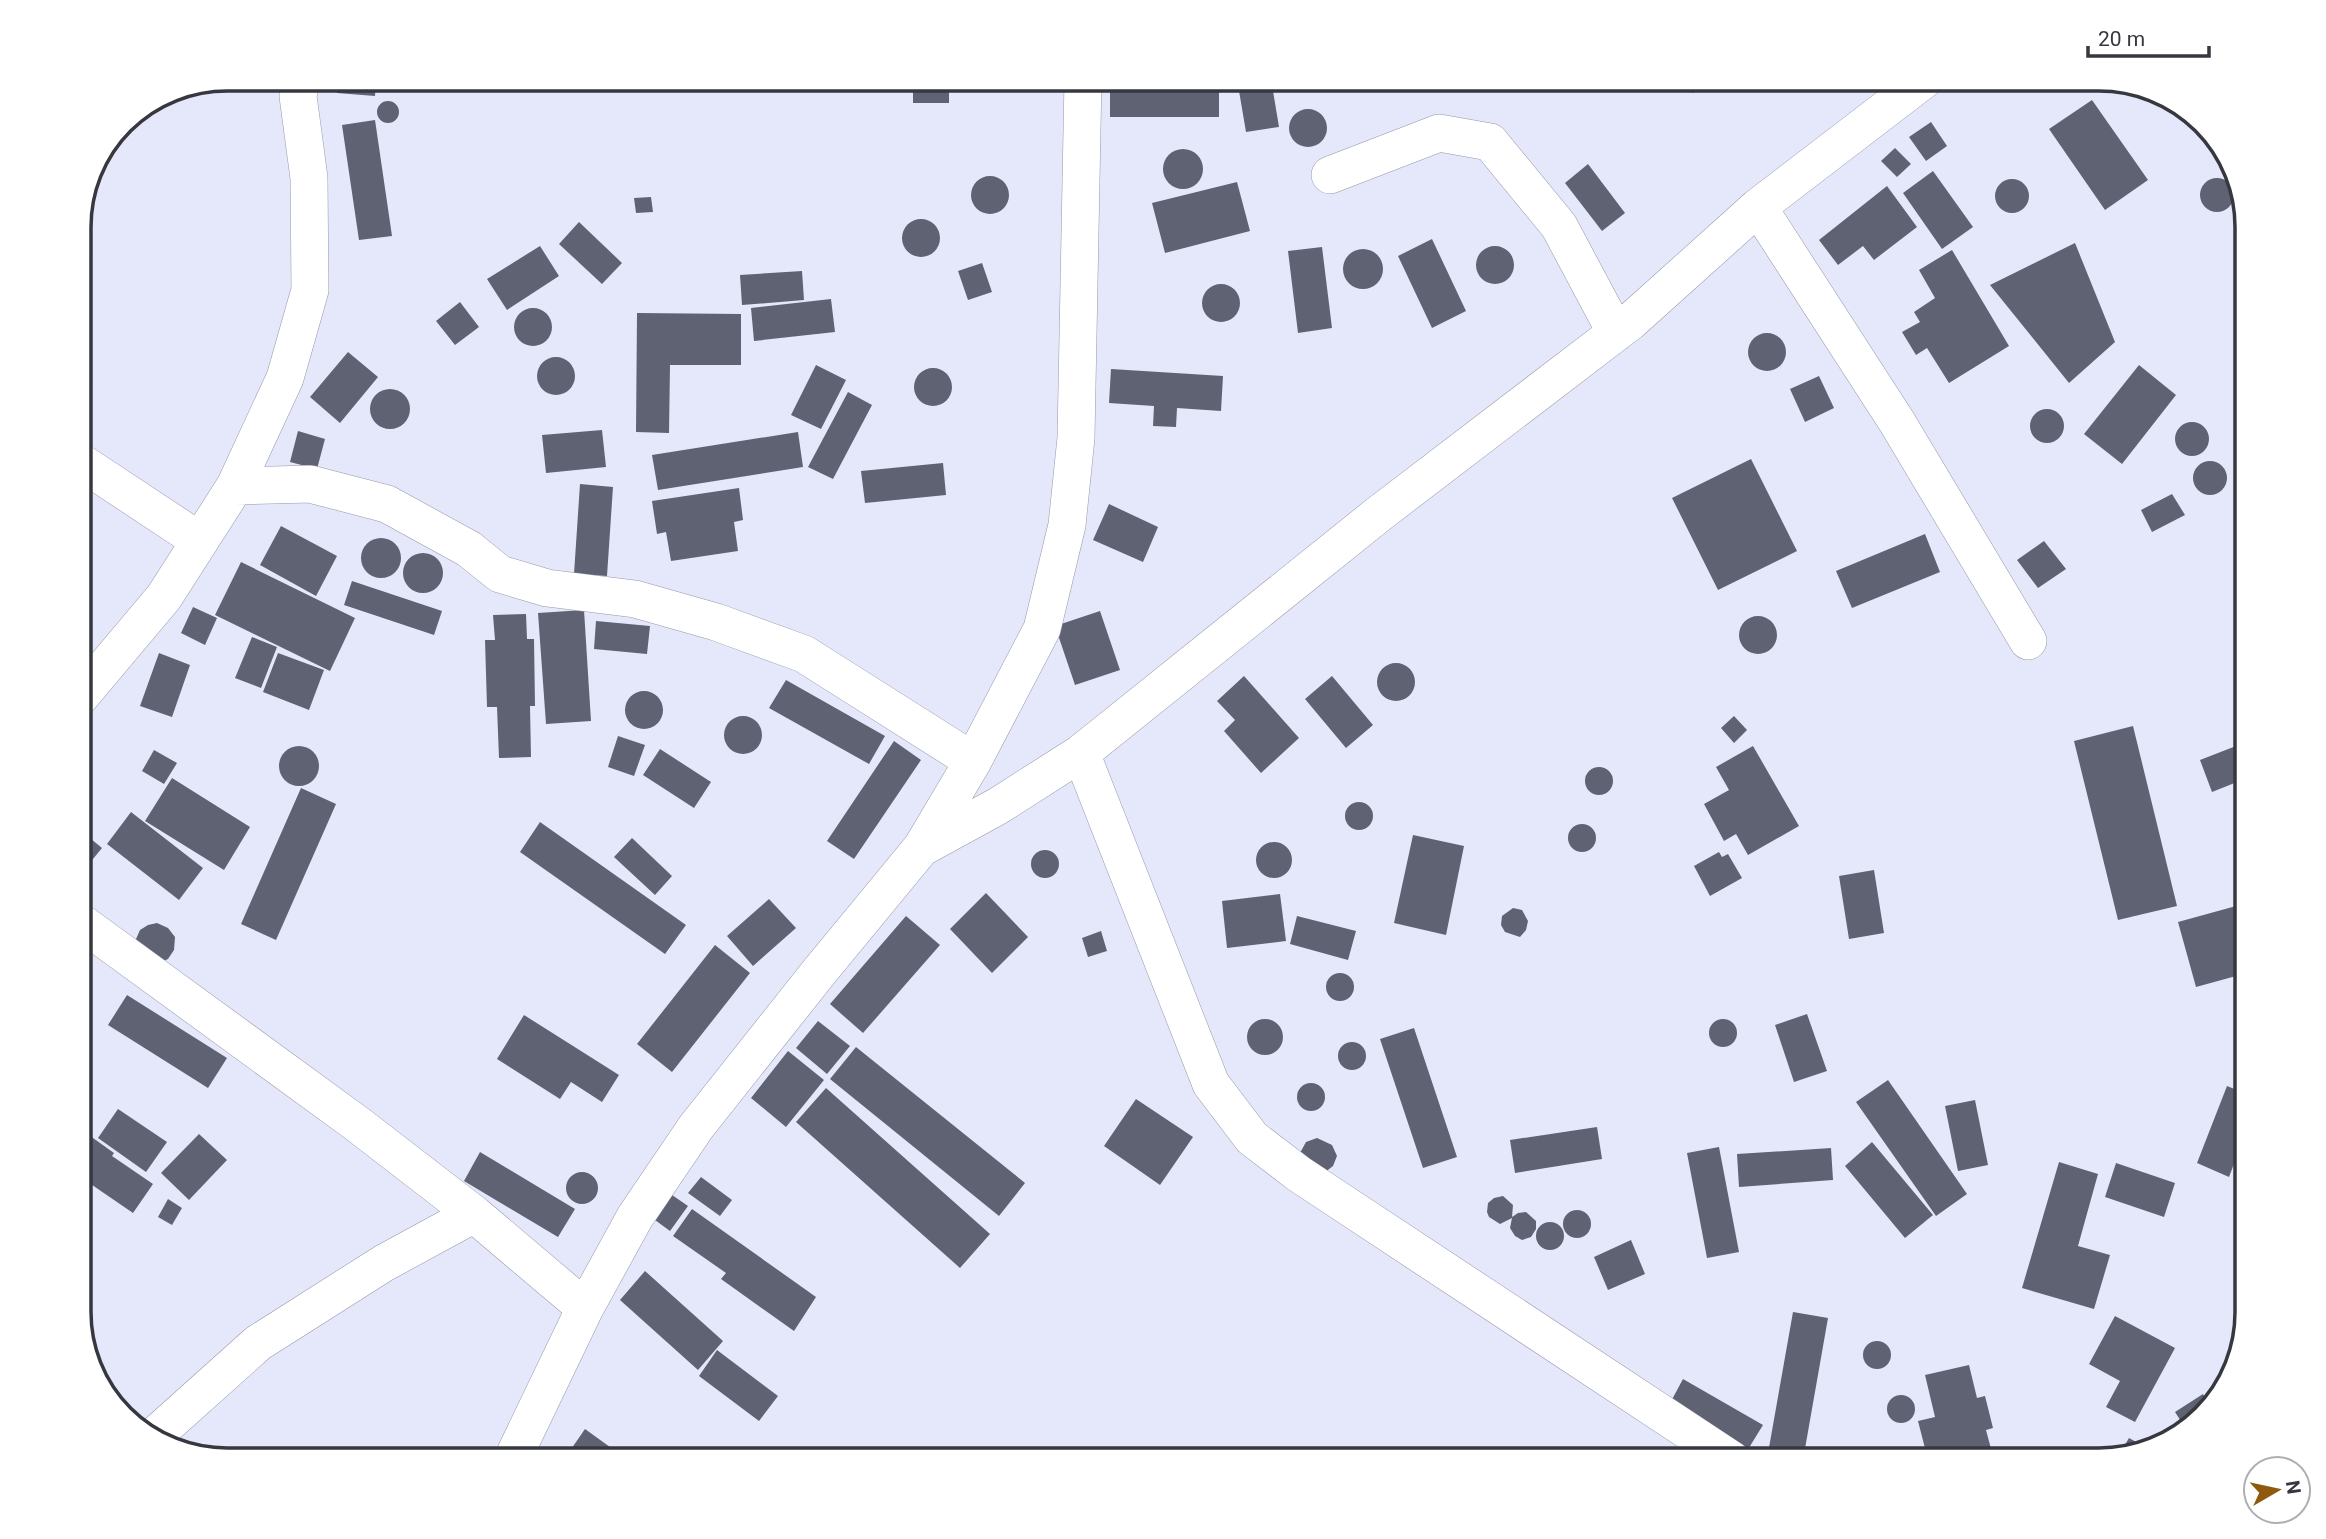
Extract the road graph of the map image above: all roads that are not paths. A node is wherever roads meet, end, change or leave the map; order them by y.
1 (299, 91) edge
2 (1083, 91) edge
3 (1909, 91) edge
4 (1330, 175) dead end
5 (1758, 207) junction
6 (1616, 333) junction
7 (91, 469) edge
8 (235, 486) junction
9 (200, 541) junction
10 (2028, 641) dead end
11 (91, 684) edge
12 (1081, 753) junction
13 (973, 761) junction
14 (922, 848) junction
15 (91, 930) edge
16 (474, 1214) junction
17 (585, 1308) junction
18 (161, 1430) edge
19 (518, 1448) edge
20 (1714, 1448) edge

1 - 8 street
2 - 13 street
3 - 5 street
4 - 6 street
5 - 6 street
5 - 10 street
6 - 12 street
7 - 9 street
8 - 9 street
8 - 13 street
9 - 11 street
12 - 14 street
12 - 20 street
13 - 14 street
14 - 17 street
15 - 16 street
16 - 17 street
16 - 18 street
17 - 19 street

